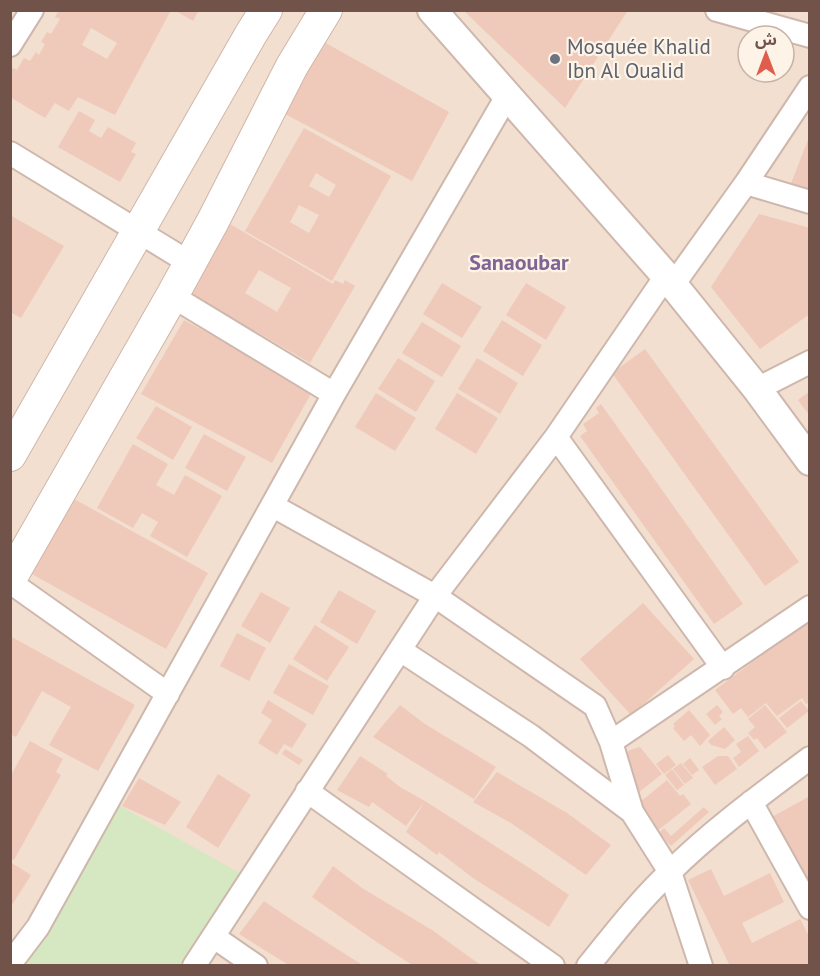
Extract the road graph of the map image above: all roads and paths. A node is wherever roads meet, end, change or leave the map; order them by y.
1 (32, 10) edge
2 (266, 10) edge
3 (326, 10) edge
4 (432, 10) edge
5 (717, 10) edge
6 (810, 36) edge
7 (10, 45) edge
8 (810, 87) edge
9 (507, 96) junction
10 (10, 153) edge
11 (746, 183) junction
12 (810, 202) edge
13 (138, 231) junction
14 (190, 263) junction
15 (669, 280) junction
16 (172, 296) junction
17 (810, 362) edge
18 (757, 389) junction
19 (334, 394) junction
20 (556, 436) junction
21 (10, 455) edge
22 (810, 461) edge
23 (273, 506) junction
24 (10, 580) edge
25 (435, 596) junction
26 (810, 607) edge
27 (400, 650) junction
28 (723, 668) junction
29 (168, 694) junction
30 (611, 742) junction
31 (810, 758) edge
32 (307, 791) junction
33 (751, 802) junction
34 (632, 812) junction
35 (670, 872) junction
36 (810, 908) edge
37 (214, 937) junction
38 (10, 964) edge
39 (194, 966) edge
40 (256, 966) edge
41 (553, 966) edge
42 (588, 966) edge
43 (701, 966) edge

1 - 7 street
2 - 13 main road
3 - 14 main road
4 - 9 street
5 - 6 street
8 - 11 street
9 - 15 street
9 - 19 street
10 - 13 street
11 - 12 street
11 - 15 street
13 - 14 street
13 - 21 main road
14 - 16 main road
15 - 18 street
15 - 20 street
16 - 19 street
16 - 24 main road
17 - 18 street
18 - 22 street
19 - 23 street
20 - 25 street
20 - 28 street
23 - 25 street
23 - 29 street
24 - 29 street
25 - 27 street
25 - 30 street
26 - 28 street
27 - 32 street
27 - 34 street
28 - 30 street
29 - 38 street
30 - 34 street
31 - 33 street
32 - 37 street
32 - 41 street
33 - 35 street
33 - 36 street
34 - 35 street
35 - 42 street
35 - 43 street
37 - 39 street
37 - 40 street

